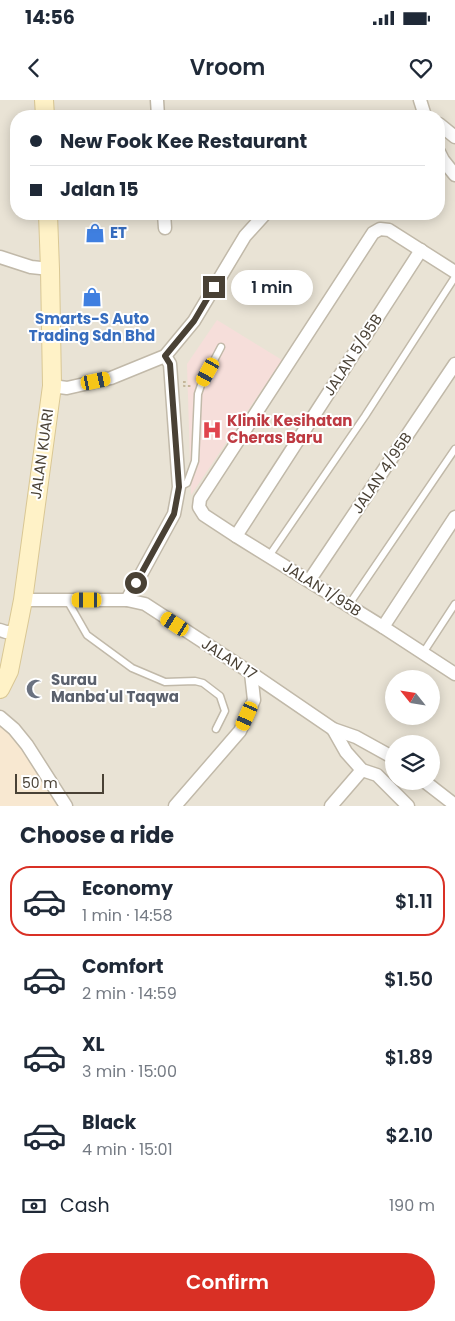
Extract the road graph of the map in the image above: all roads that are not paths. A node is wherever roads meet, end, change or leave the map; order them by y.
1 (445, 129) edge
2 (455, 138) edge
3 (445, 162) edge
4 (455, 175) edge
5 (48, 220) edge
6 (164, 220) edge
7 (260, 220) edge
8 (165, 228) dead end
9 (421, 250) junction
10 (0, 256) edge
11 (50, 269) junction
12 (455, 272) edge
13 (455, 277) edge
14 (221, 346) dead end
15 (165, 356) junction
16 (455, 364) edge
17 (52, 386) junction
18 (455, 449) edge
19 (179, 487) junction
20 (455, 517) edge
21 (236, 536) junction
22 (269, 556) junction
23 (309, 582) junction
24 (22, 600) junction
25 (67, 600) junction
26 (127, 600) junction
27 (455, 604) edge
28 (348, 606) junction
29 (384, 627) junction
30 (8, 631) edge
31 (423, 653) junction
32 (251, 673) junction
33 (455, 674) edge
34 (0, 689) edge
35 (0, 717) edge
36 (216, 729) dead end
37 (333, 729) junction
38 (385, 753) edge
39 (362, 770) junction
40 (436, 790) edge
41 (455, 805) edge
42 (66, 806) edge
43 (175, 806) edge
44 (331, 806) edge
45 (408, 806) edge

1 - 2 street
3 - 4 street
5 - 11 street, JALAN KUARI
6 - 8 street
7 - 15 street
9 - 12 street
9 - 21 street, JALAN 5/95B
9 - 21 street, JALAN 1/95B
10 - 11 street
11 - 17 street, JALAN KUARI
13 - 22 lane
14 - 19 lane
15 - 17 street
15 - 19 street
16 - 23 street, JALAN 4/95B
17 - 24 street, JALAN KUARI
18 - 28 lane
19 - 26 street
20 - 29 street
21 - 22 street, JALAN 1/95B
22 - 23 street, JALAN 1/95B
23 - 28 street, JALAN 1/95B
24 - 25 street, JALAN 17
24 - 30 street, JALAN KUARI
25 - 26 street, JALAN 17
25 - 36 lane
26 - 32 street, JALAN 17
27 - 31 lane
28 - 29 street, JALAN 1/95B
29 - 31 street, JALAN 1/95B
30 - 34 street, JALAN KUARI
31 - 33 street, JALAN 1/95B
32 - 37 street, JALAN 17
32 - 43 street
35 - 42 street
37 - 38 street, JALAN 17
37 - 39 street
39 - 44 street
39 - 45 street
40 - 41 street

